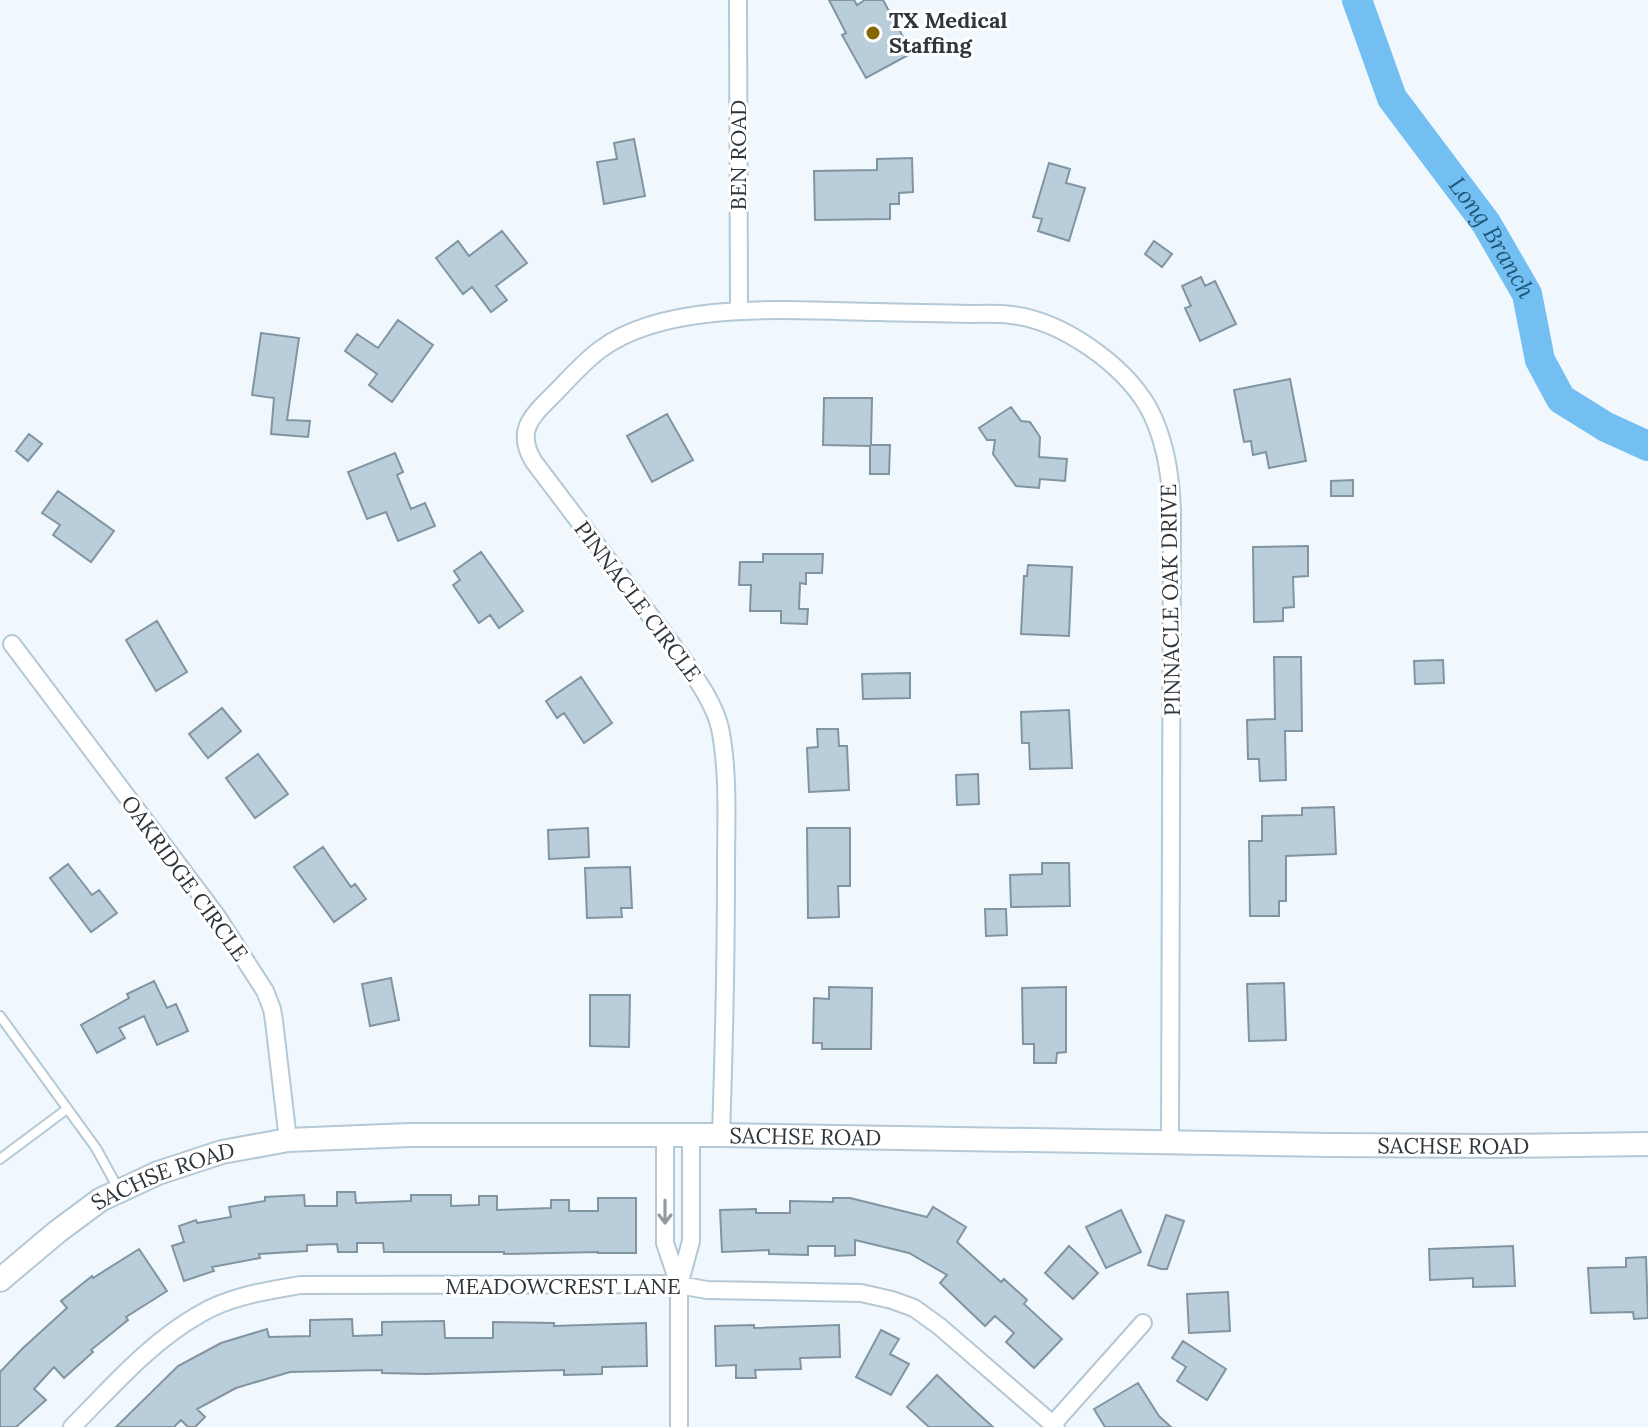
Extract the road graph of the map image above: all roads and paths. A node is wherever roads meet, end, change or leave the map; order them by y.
1 (738, 0) edge
2 (739, 310) junction
3 (12, 644) dead end
4 (0, 1016) edge
5 (67, 1109) junction
6 (721, 1135) junction
7 (665, 1136) junction
8 (691, 1136) junction
9 (288, 1140) junction
10 (1170, 1143) junction
11 (1648, 1144) edge
12 (0, 1159) edge
13 (120, 1191) junction
14 (2, 1275) edge
15 (679, 1285) junction
16 (1143, 1323) dead end
17 (1054, 1426) edge
18 (72, 1427) edge
19 (679, 1427) edge

1 - 2 street, BEN ROAD
2 - 6 street, PINNACLE CIRCLE
2 - 10 street, PINNACLE OAK DRIVE
3 - 9 street, OAKRIDGE CIRCLE
4 - 5 lane
5 - 12 lane
5 - 13 lane
6 - 8 main road, SACHSE ROAD
6 - 10 main road, SACHSE ROAD
7 - 8 main road, SACHSE ROAD
7 - 9 main road, SACHSE ROAD
7 -> 15 street
8 - 15 street
9 - 13 main road, SACHSE ROAD
10 - 11 main road, SACHSE ROAD
13 - 14 main road, SACHSE ROAD
15 - 17 street, MEADOWCREST LANE
15 - 18 street, MEADOWCREST LANE
15 - 19 street
16 - 17 street

